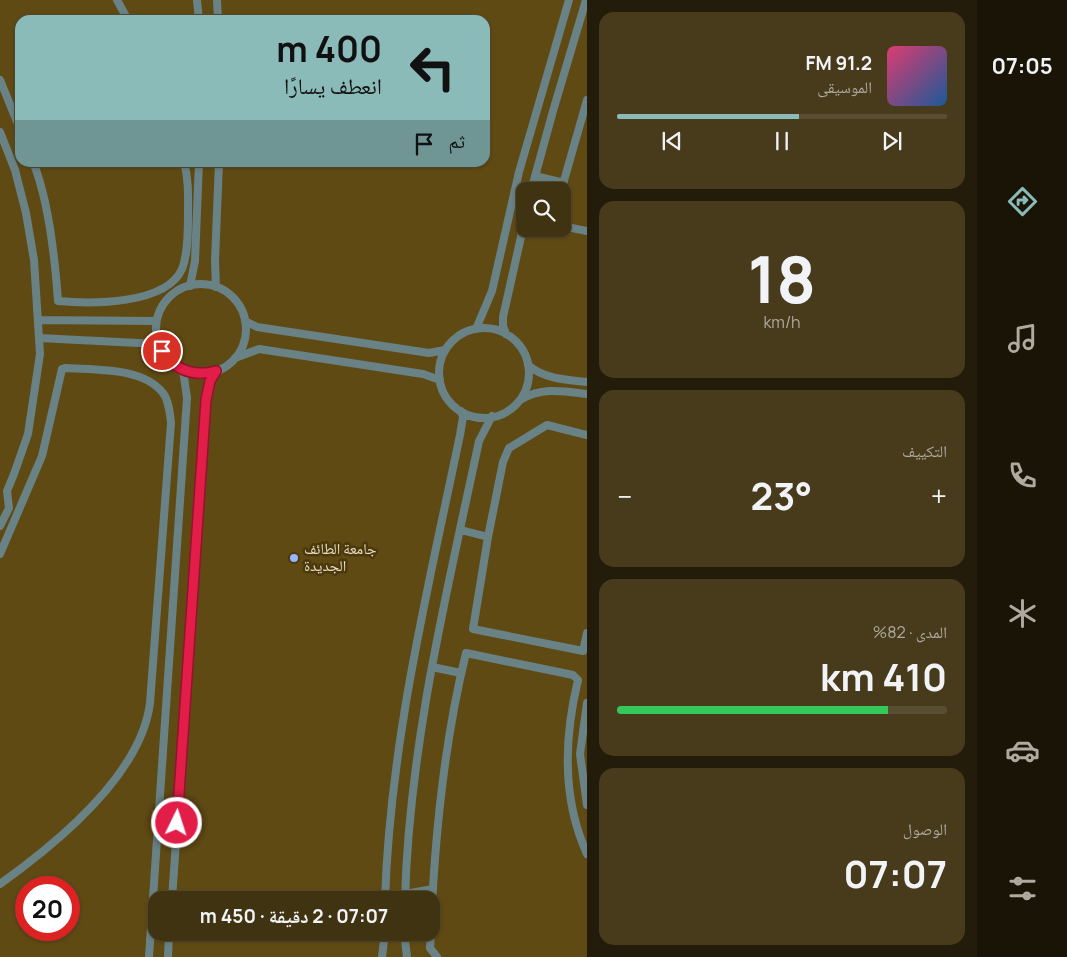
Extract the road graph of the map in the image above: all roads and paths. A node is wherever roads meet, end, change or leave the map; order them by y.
1 (117, 0) edge
2 (198, 0) edge
3 (217, 0) edge
4 (569, 0) edge
5 (586, 5) edge
6 (125, 15) edge
7 (199, 15) edge
8 (218, 15) edge
9 (0, 80) edge
10 (587, 100) edge
11 (15, 117) edge
12 (0, 132) edge
13 (35, 167) edge
14 (185, 167) edge
15 (199, 167) edge
16 (219, 167) edge
17 (535, 176) junction
18 (533, 182) edge
19 (550, 182) edge
20 (563, 182) edge
21 (571, 228) edge
22 (587, 231) edge
23 (521, 237) edge
24 (190, 286) junction
25 (216, 287) junction
26 (38, 320) junction
27 (156, 321) junction
28 (245, 321) junction
29 (476, 329) junction
30 (506, 334) junction
31 (39, 338) junction
32 (158, 344) junction
33 (445, 350) junction
34 (235, 358) junction
35 (528, 365) junction
36 (182, 370) junction
37 (216, 371) junction
38 (440, 380) junction
39 (587, 382) edge
40 (587, 394) edge
41 (518, 401) junction
42 (462, 411) junction
43 (492, 416) junction
44 (587, 435) edge
45 (3, 490) edge
46 (0, 504) edge
47 (9, 508) junction
48 (0, 526) edge
49 (461, 530) junction
50 (488, 537) junction
51 (0, 554) edge
52 (587, 633) edge
53 (432, 667) junction
54 (461, 673) junction
55 (587, 703) edge
56 (584, 754) edge
57 (587, 805) edge
58 (587, 854) edge
59 (0, 884) edge
60 (433, 888) junction
61 (173, 891) edge
62 (386, 891) edge
63 (405, 891) edge
64 (424, 891) edge
65 (433, 891) edge
66 (169, 941) edge
67 (384, 941) edge
68 (405, 941) edge
69 (430, 941) edge
70 (148, 957) edge
71 (168, 957) edge
72 (382, 957) edge
73 (407, 957) edge
74 (437, 957) edge

1 - 6 lane
2 - 7 lane
3 - 8 lane
4 - 29 lane
5 - 17 lane
9 - 11 lane
10 - 20 lane
12 - 26 lane
13 - 14 lane
15 - 24 lane
16 - 25 lane
17 - 18 lane
17 - 19 lane
21 - 22 lane
23 - 30 lane
24 - 25 lane
24 - 27 lane
25 - 28 lane
26 - 27 lane
26 - 31 lane
27 - 32 lane
28 - 33 lane
28 - 34 lane
29 - 30 lane
29 - 33 lane
30 - 35 lane
31 - 32 lane
31 - 45 lane
32 - 36 lane
33 - 38 lane
34 - 37 lane
34 - 38 lane
35 - 39 lane
35 - 41 lane
36 - 37 lane
36 - 70 lane
37 - 61 lane
38 - 42 lane
40 - 41 lane
41 - 43 lane
42 - 43 lane
42 - 62 lane
43 - 49 lane
44 - 50 lane
45 - 47 lane
46 - 47 lane
47 - 48 lane
49 - 50 lane
49 - 53 lane
50 - 52 lane
51 - 59 lane
53 - 54 lane
53 - 63 lane
54 - 58 lane
54 - 60 lane
55 - 56 lane
56 - 57 lane
60 - 64 lane
60 - 65 lane
66 - 71 lane
67 - 72 lane
68 - 73 lane
69 - 74 lane

